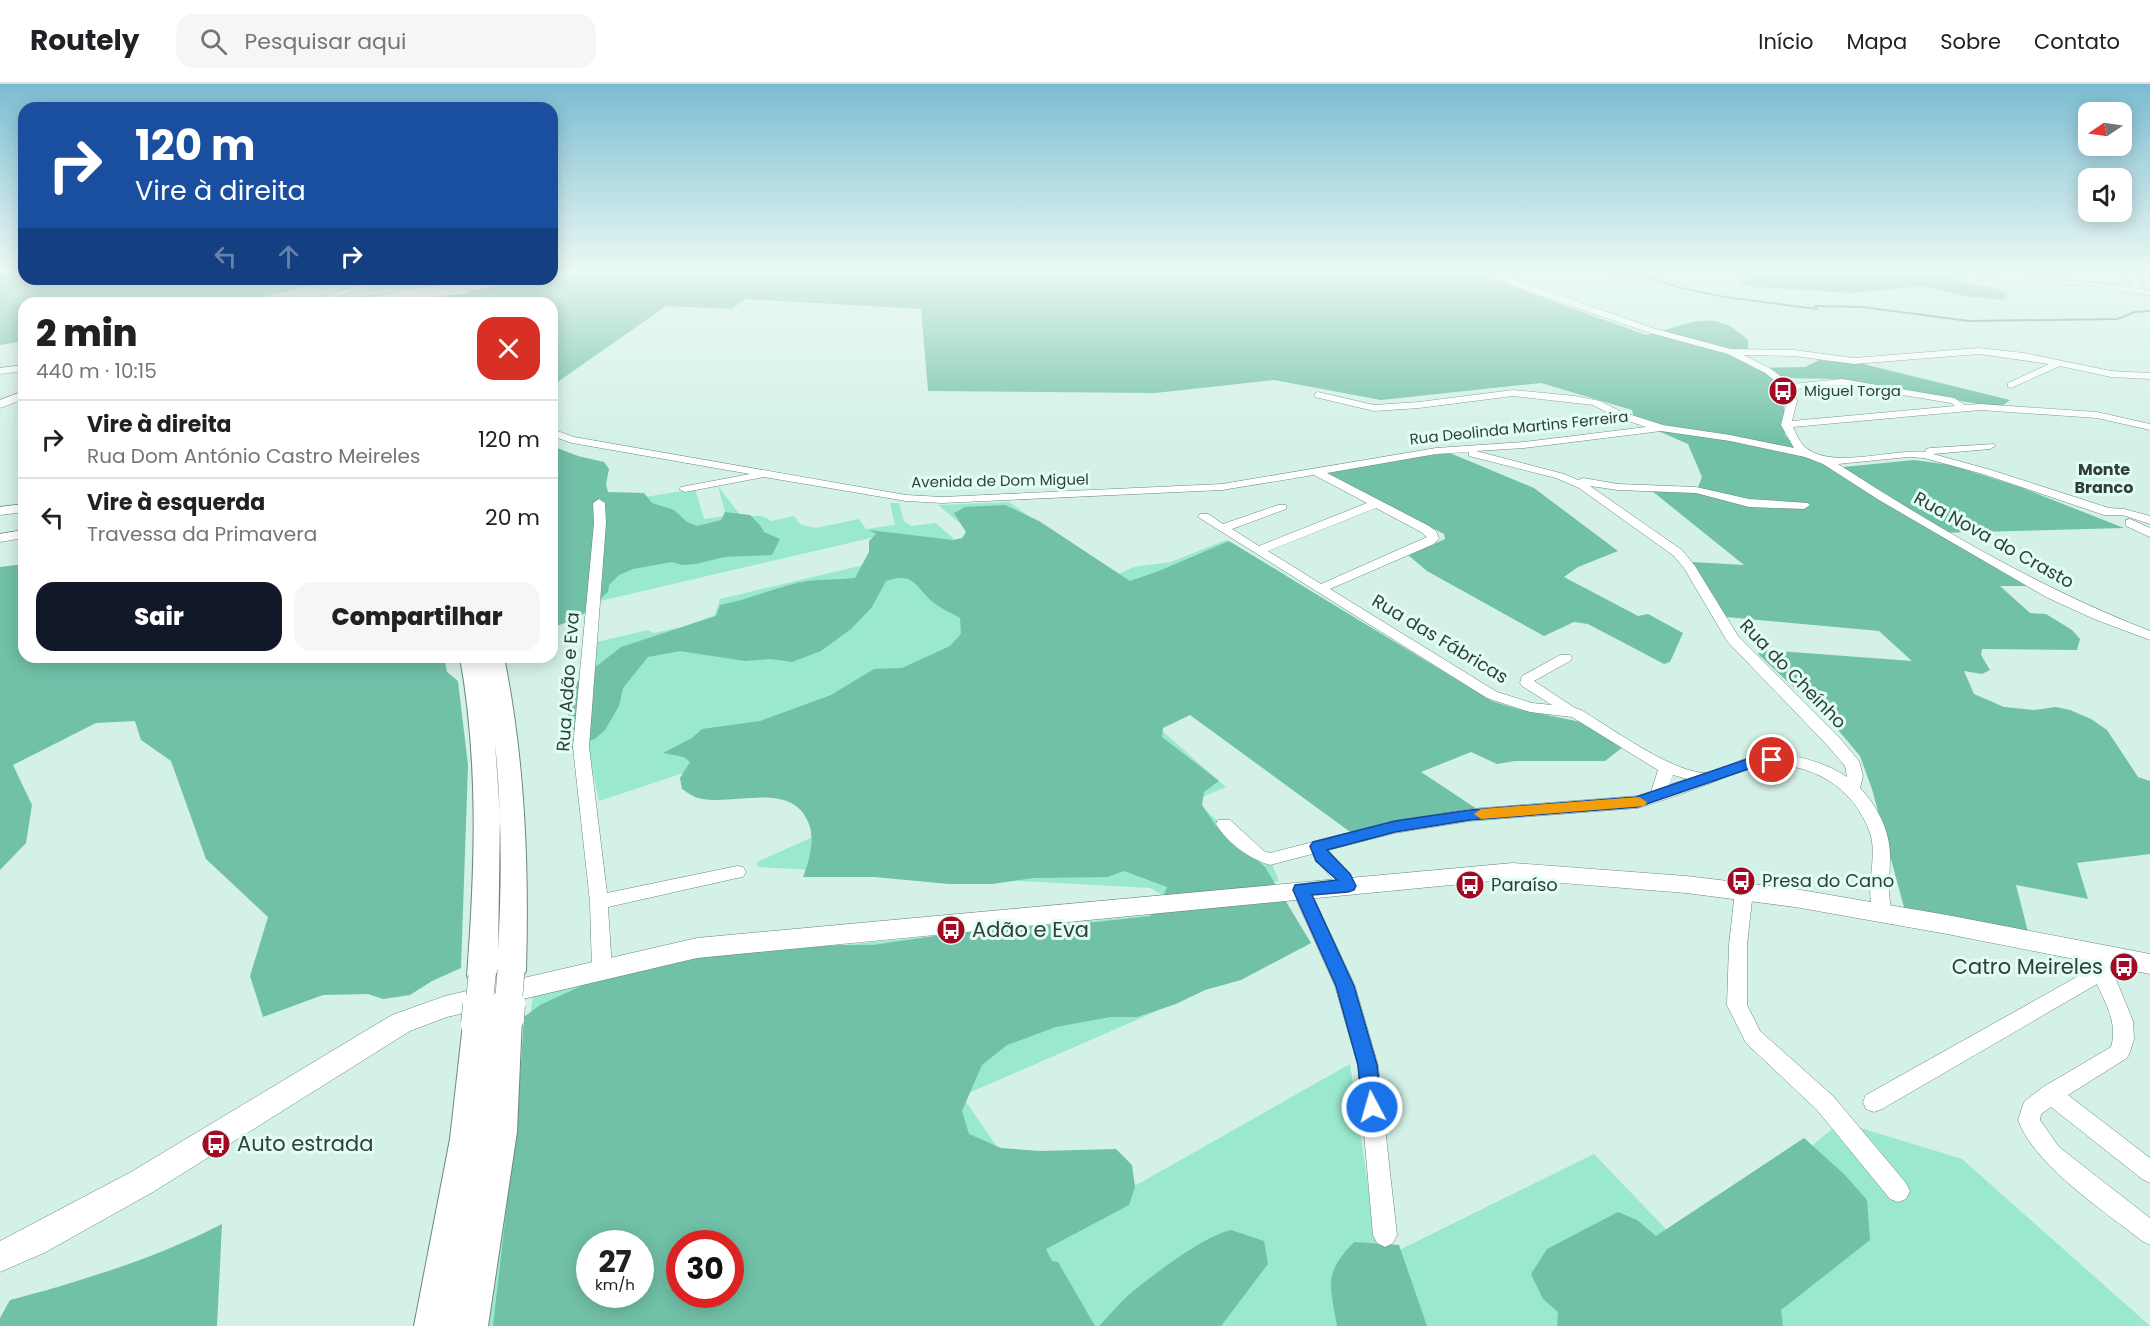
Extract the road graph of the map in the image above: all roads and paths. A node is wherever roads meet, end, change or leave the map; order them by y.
1 (1642, 327) edge
2 (1731, 352) junction
3 (2059, 363) junction
4 (18, 369) edge
5 (0, 371) edge
6 (2150, 376) edge
7 (1776, 377) junction
8 (1820, 382) junction
9 (2011, 386) dead end
10 (1789, 387) junction
11 (1318, 395) dead end
12 (18, 397) edge
13 (0, 404) edge
14 (1958, 404) junction
15 (1786, 425) junction
16 (2150, 427) edge
17 (1661, 428) junction
18 (558, 434) edge
19 (1990, 446) dead end
20 (1455, 450) junction
21 (1808, 454) junction
22 (1908, 454) junction
23 (1380, 459) joint
24 (1827, 462) junction
25 (1315, 471) junction
26 (766, 474) junction
27 (1568, 480) junction
28 (686, 489) dead end
29 (600, 503) dead end
30 (1376, 504) junction
31 (1804, 505) dead end
32 (1282, 507) dead end
33 (18, 509) edge
34 (0, 511) edge
35 (1204, 517) dead end
36 (2139, 521) edge
37 (1223, 528) junction
38 (2150, 528) edge
39 (2150, 533) edge
40 (18, 535) edge
41 (0, 538) edge
42 (1258, 550) junction
43 (1320, 589) junction
44 (2150, 636) edge
45 (1565, 658) dead end
46 (472, 663) edge
47 (494, 663) edge
48 (1576, 713) junction
49 (1666, 768) junction
50 (1706, 779) junction
51 (1852, 787) junction
52 (1657, 797) junction
53 (1224, 825) dead end
54 (1318, 846) junction
55 (737, 872) dead end
56 (1348, 886) junction
57 (1301, 890) junction
58 (1744, 891) junction
59 (599, 902) junction
60 (1883, 914) junction
61 (2099, 963) junction
62 (2150, 964) edge
63 (602, 970) junction
64 (493, 1021) junction
65 (2051, 1094) junction
66 (1874, 1102) dead end
67 (2150, 1172) edge
68 (1898, 1191) dead end
69 (2150, 1233) edge
70 (1385, 1235) dead end
71 (8, 1253) edge
72 (0, 1269) edge
73 (433, 1326) edge
74 (468, 1326) edge

1 - 2 street
2 - 3 street
2 - 7 street
3 - 6 street
3 - 9 street
4 - 5 street
7 - 8 street
7 - 10 street
8 - 10 street
8 - 14 street
10 - 15 street
11 - 17 street
12 - 13 main road
14 - 15 street
14 - 16 street
15 - 21 street
17 - 20 street, Rua Deolinda Martins Ferreira
17 - 21 street, Rua Nova do Crasto
18 - 26 street, Avenida de Dom Miguel
19 - 22 street
20 - 23 street, Rua Deolinda Martins Ferreira
20 - 27 street, Rua do Cheínho
21 - 24 street, Rua Nova do Crasto
22 - 24 street
22 - 36 street
23 - 25 street, Avenida de Dom Miguel
24 - 44 street, Rua Nova do Crasto
25 - 26 street, Avenida de Dom Miguel
25 - 30 street
26 - 28 street
27 - 31 street
27 - 51 street, Rua do Cheínho
29 - 59 street, Rua Adão e Eva
30 - 42 street
30 - 43 street
32 - 37 street
33 - 34 street
35 - 37 street, Rua das Fábricas
36 - 38 street
36 - 39 street
37 - 42 street, Rua das Fábricas
40 - 41 street
42 - 43 street, Rua das Fábricas
43 - 48 street, Rua das Fábricas
45 - 48 street
46 - 64 highway, bridge
47 - 64 highway, bridge
48 - 49 street, Rua das Fábricas
49 - 50 street, Rua das Fábricas
49 - 52 street
50 - 51 street
50 - 52 street
51 - 60 street
52 - 54 street
53 - 54 street
54 - 56 street
55 - 59 street
56 - 57 main road
56 - 58 main road
57 - 63 main road
57 - 70 street
58 - 60 main road
58 - 68 street
59 - 63 street, Rua Adão e Eva
60 - 61 main road
61 - 62 main road
61 - 65 street
61 - 66 street
63 - 71 main road
64 - 73 highway
64 - 74 highway
65 - 67 street
65 - 69 street
71 - 72 street

